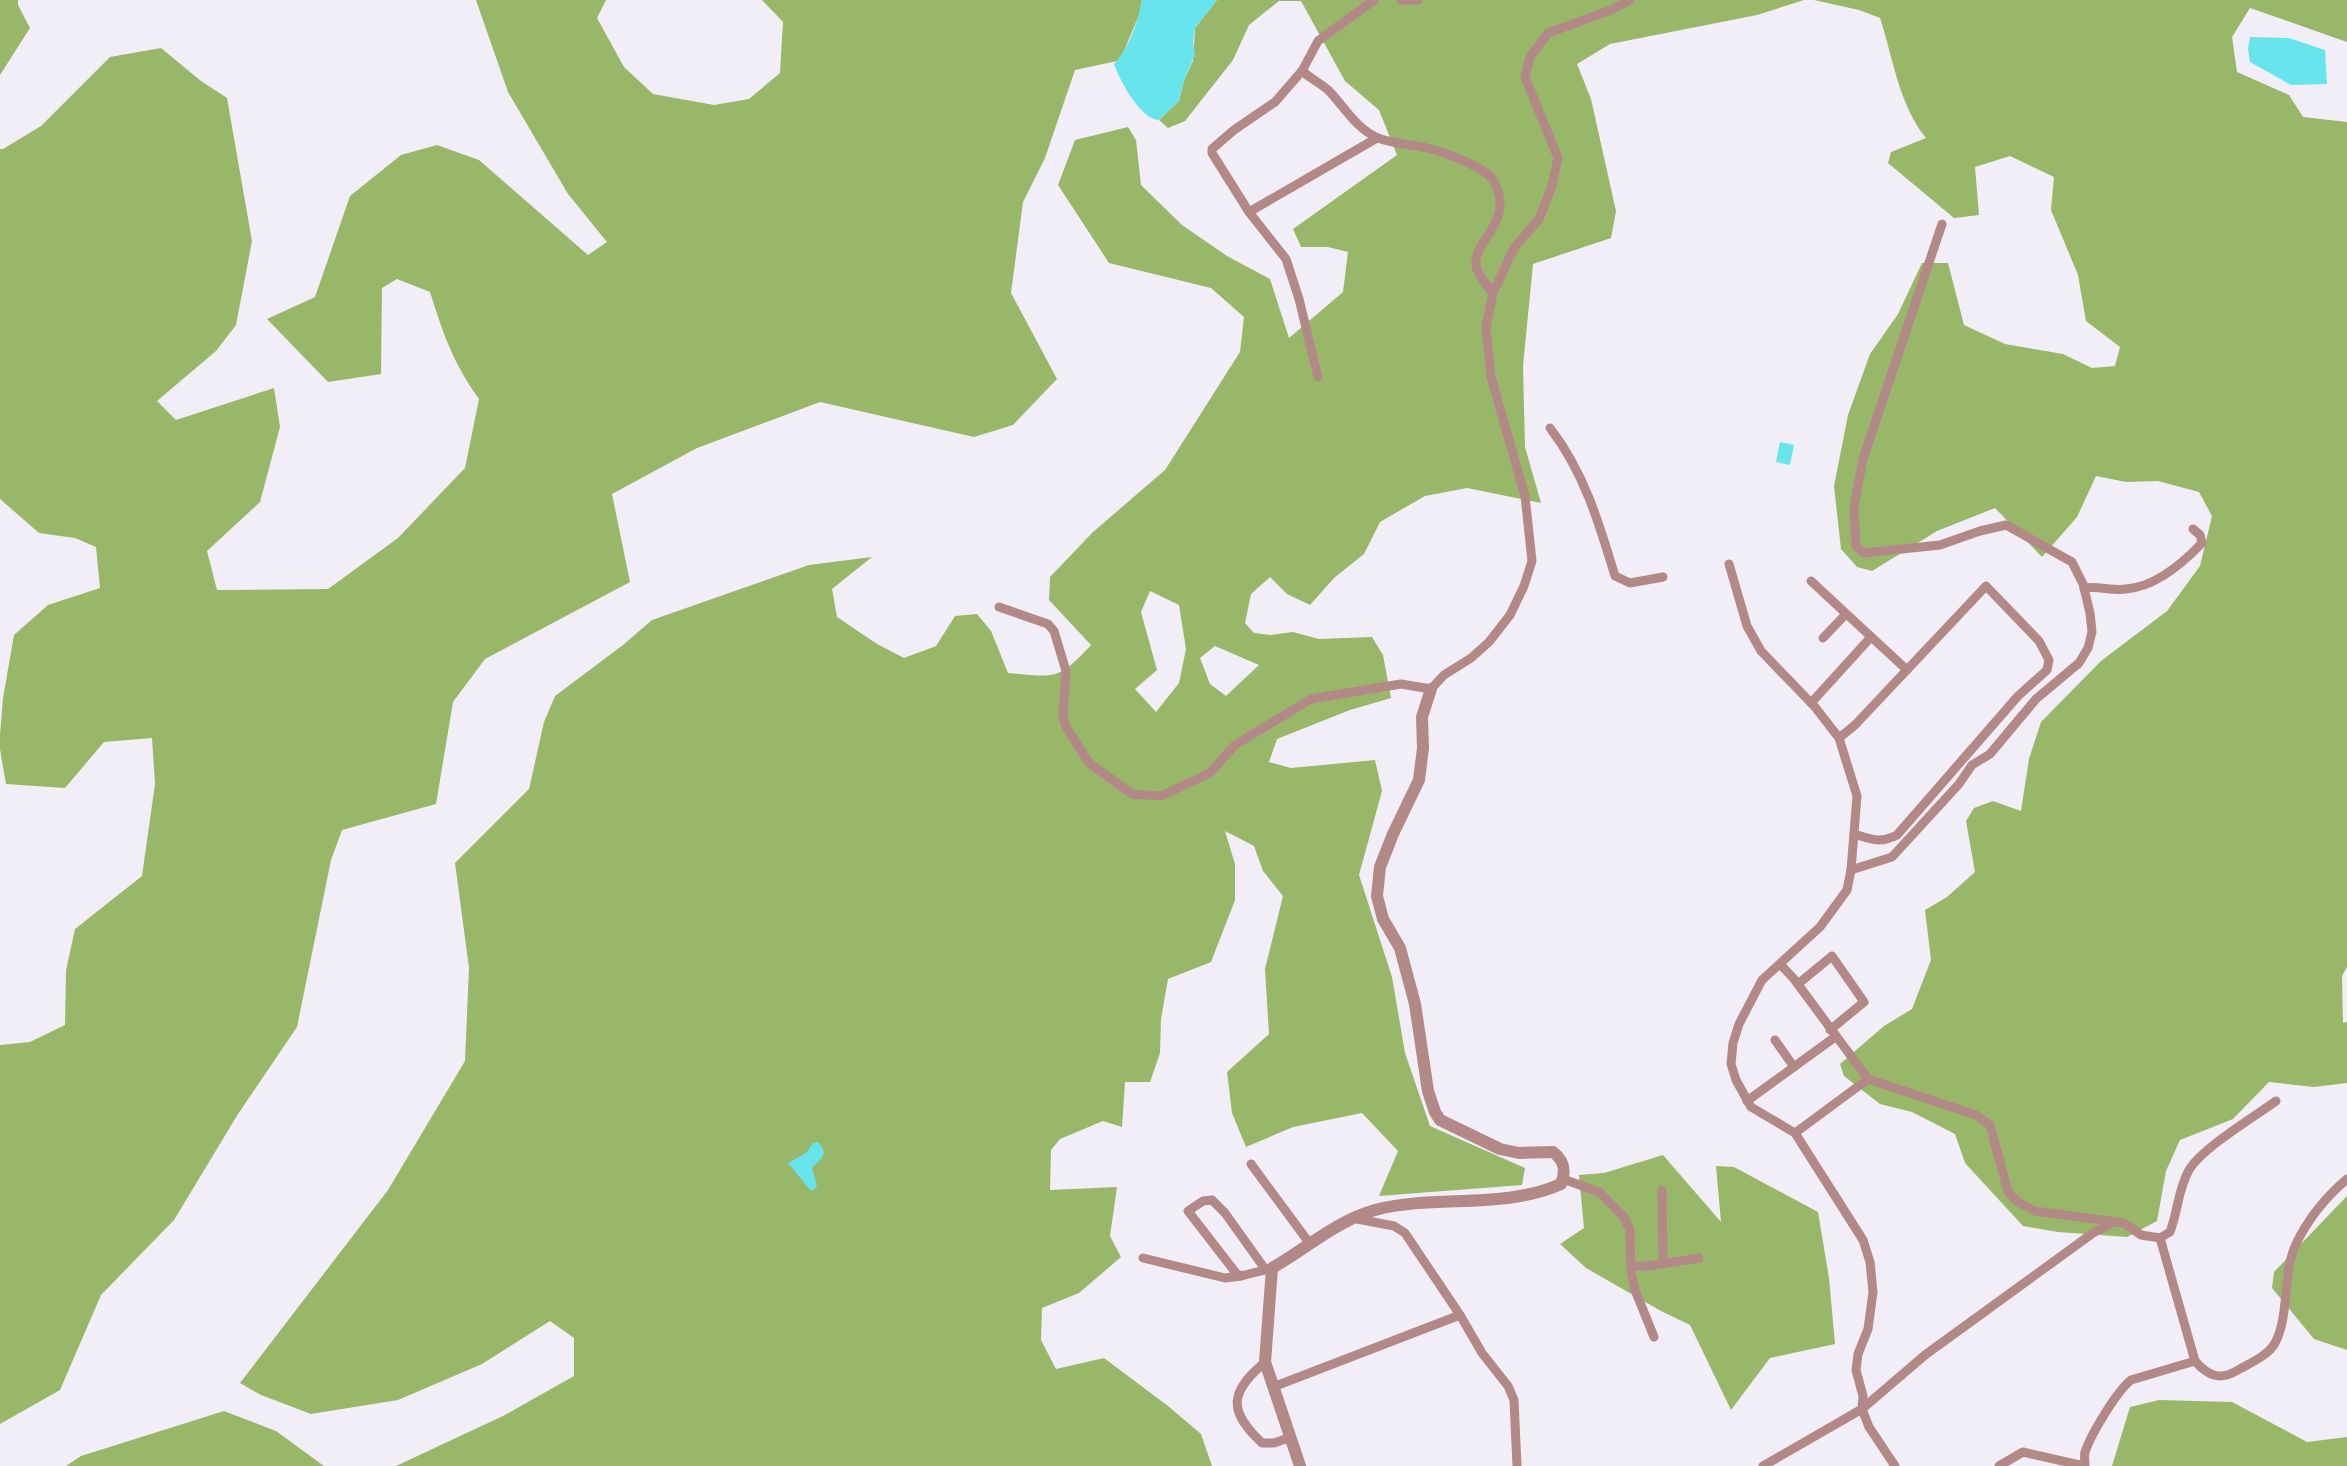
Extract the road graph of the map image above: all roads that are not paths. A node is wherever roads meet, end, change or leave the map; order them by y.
1 (1374, 0) edge
2 (1401, 0) edge
3 (1418, 0) edge
4 (1630, 0) edge
5 (1302, 72) junction
6 (1377, 138) junction
7 (1249, 212) junction
8 (1942, 224) dead end
9 (1493, 293) junction
10 (1318, 377) dead end
11 (1550, 428) dead end
12 (2193, 529) dead end
13 (1729, 564) dead end
14 (1663, 577) dead end
15 (1811, 581) dead end
16 (2084, 588) junction
17 (999, 607) dead end
18 (1846, 614) junction
19 (1871, 637) junction
20 (1823, 638) dead end
21 (1907, 670) junction
22 (1431, 689) junction
23 (1811, 703) junction
24 (1839, 738) junction
25 (1854, 834) junction
26 (1851, 870) junction
27 (1780, 964) junction
28 (1798, 984) junction
29 (1833, 1033) junction
30 (1775, 1040) dead end
31 (1794, 1067) junction
32 (1868, 1079) junction
33 (1747, 1101) junction
34 (2276, 1101) dead end
35 (1795, 1133) junction
36 (1251, 1164) dead end
37 (1563, 1179) junction
38 (2347, 1179) edge
39 (1662, 1190) dead end
40 (1350, 1218) junction
41 (2112, 1222) junction
42 (2160, 1238) junction
43 (1310, 1244) junction
44 (1143, 1258) dead end
45 (1699, 1258) dead end
46 (1663, 1263) junction
47 (1631, 1266) junction
48 (1268, 1268) junction
49 (1241, 1276) junction
50 (1460, 1315) junction
51 (1654, 1337) dead end
52 (2194, 1361) junction
53 (1265, 1362) junction
54 (1274, 1387) junction
55 (1862, 1409) junction
56 (1291, 1437) junction
57 (1300, 1466) edge
58 (1517, 1466) edge
59 (1763, 1466) edge
60 (1894, 1466) edge
61 (2000, 1466) edge
62 (2085, 1466) edge

1 - 5 street
2 - 3 street
4 - 9 street
5 - 6 street
5 - 7 street
6 - 7 street
6 - 9 street
7 - 10 street
8 - 16 street
9 - 22 street
11 - 14 street
12 - 16 street
13 - 23 street
15 - 18 street
16 - 26 street
17 - 22 street
18 - 19 street
18 - 20 street
19 - 21 street
19 - 23 street
21 - 24 street
21 - 25 street
22 - 37 street
23 - 24 street
24 - 25 street
25 - 26 street
26 - 27 street
27 - 28 street
27 - 33 street
28 - 29 street
28 - 29 street
29 - 31 street
29 - 32 street
30 - 31 street
31 - 33 street
32 - 35 street
32 - 41 street
33 - 35 street
34 - 42 street
35 - 55 street
36 - 43 street
37 - 40 street
37 - 47 street
38 - 52 street
39 - 46 street
40 - 43 street
40 - 50 street
41 - 42 street
41 - 55 street
42 - 52 street
43 - 48 street
44 - 49 street
45 - 46 street
46 - 47 street
47 - 51 street
48 - 49 street
48 - 49 street
48 - 53 street
50 - 54 street
50 - 58 street
52 - 62 street
53 - 54 street
53 - 56 street
54 - 56 street
55 - 59 street
55 - 60 street
56 - 57 street
61 - 62 street

